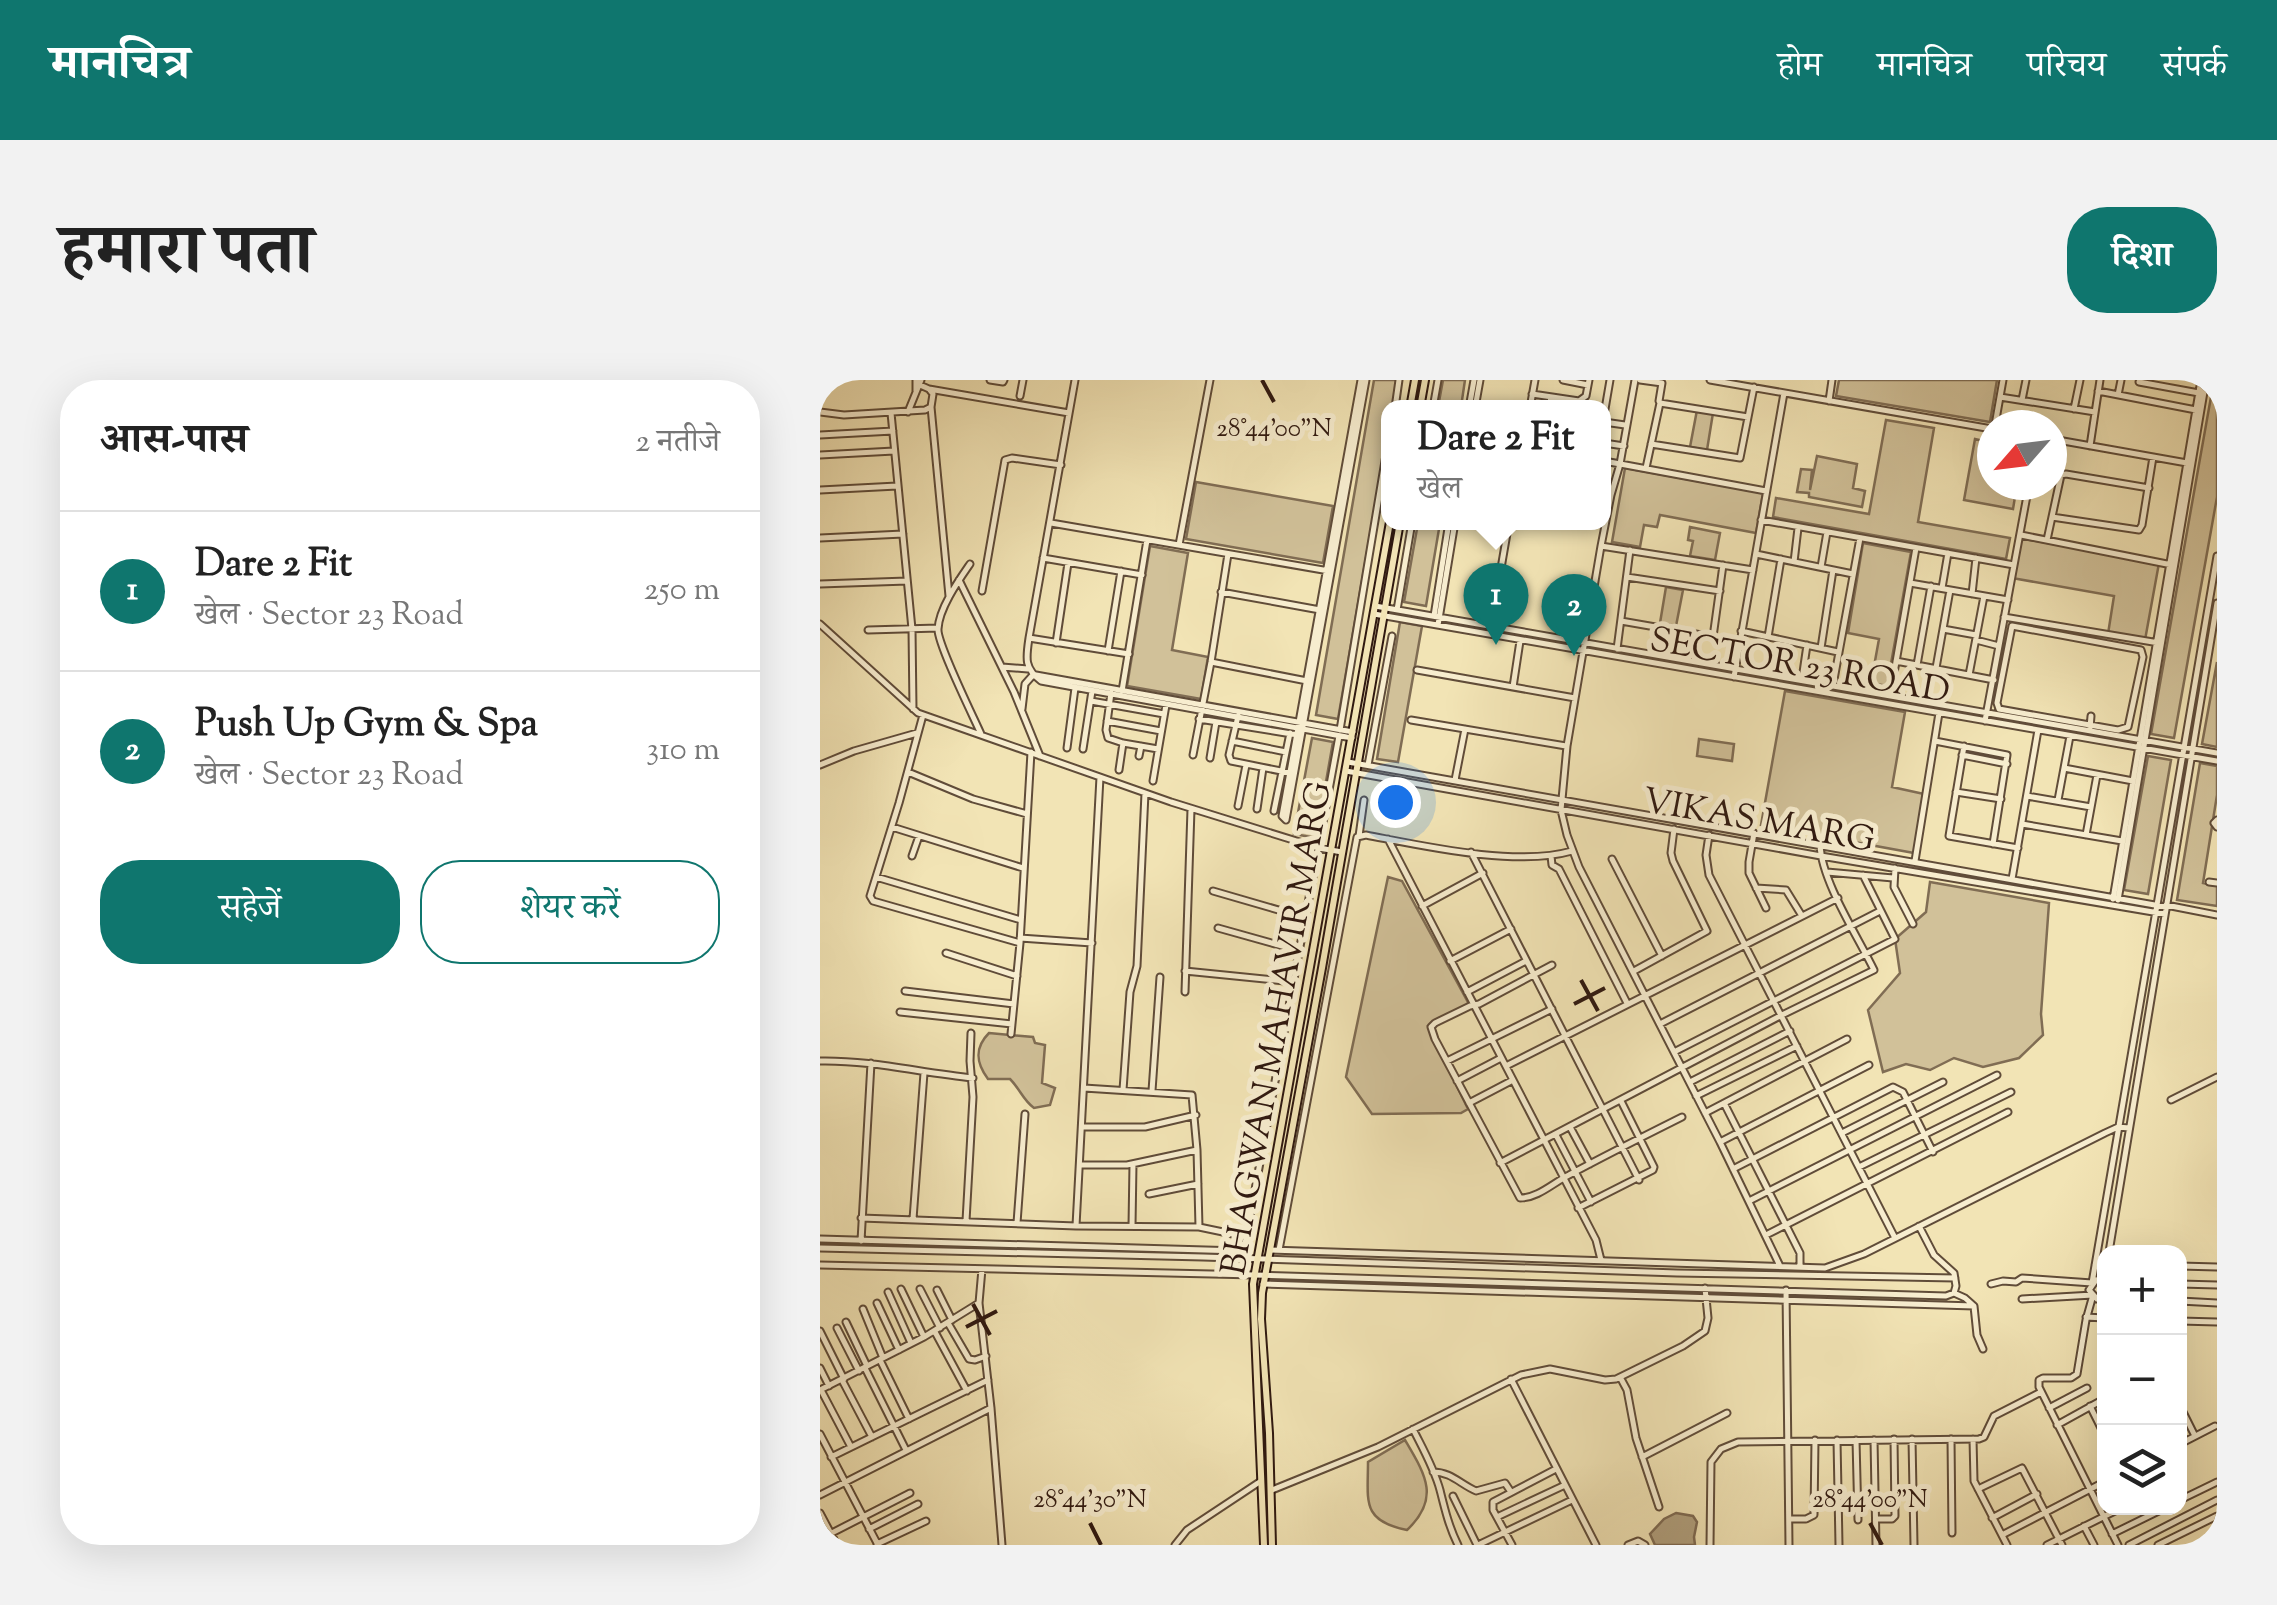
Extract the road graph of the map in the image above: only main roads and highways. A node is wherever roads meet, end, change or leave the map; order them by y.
1 (1389, 530) edge
2 (1399, 530) edge
3 (1264, 1545) edge
4 (1272, 1545) edge

1 - 3 main road, BHAGWAN MAHAVIR MARG
2 - 4 main road, BHAGWAN MAHAVIR MARG

